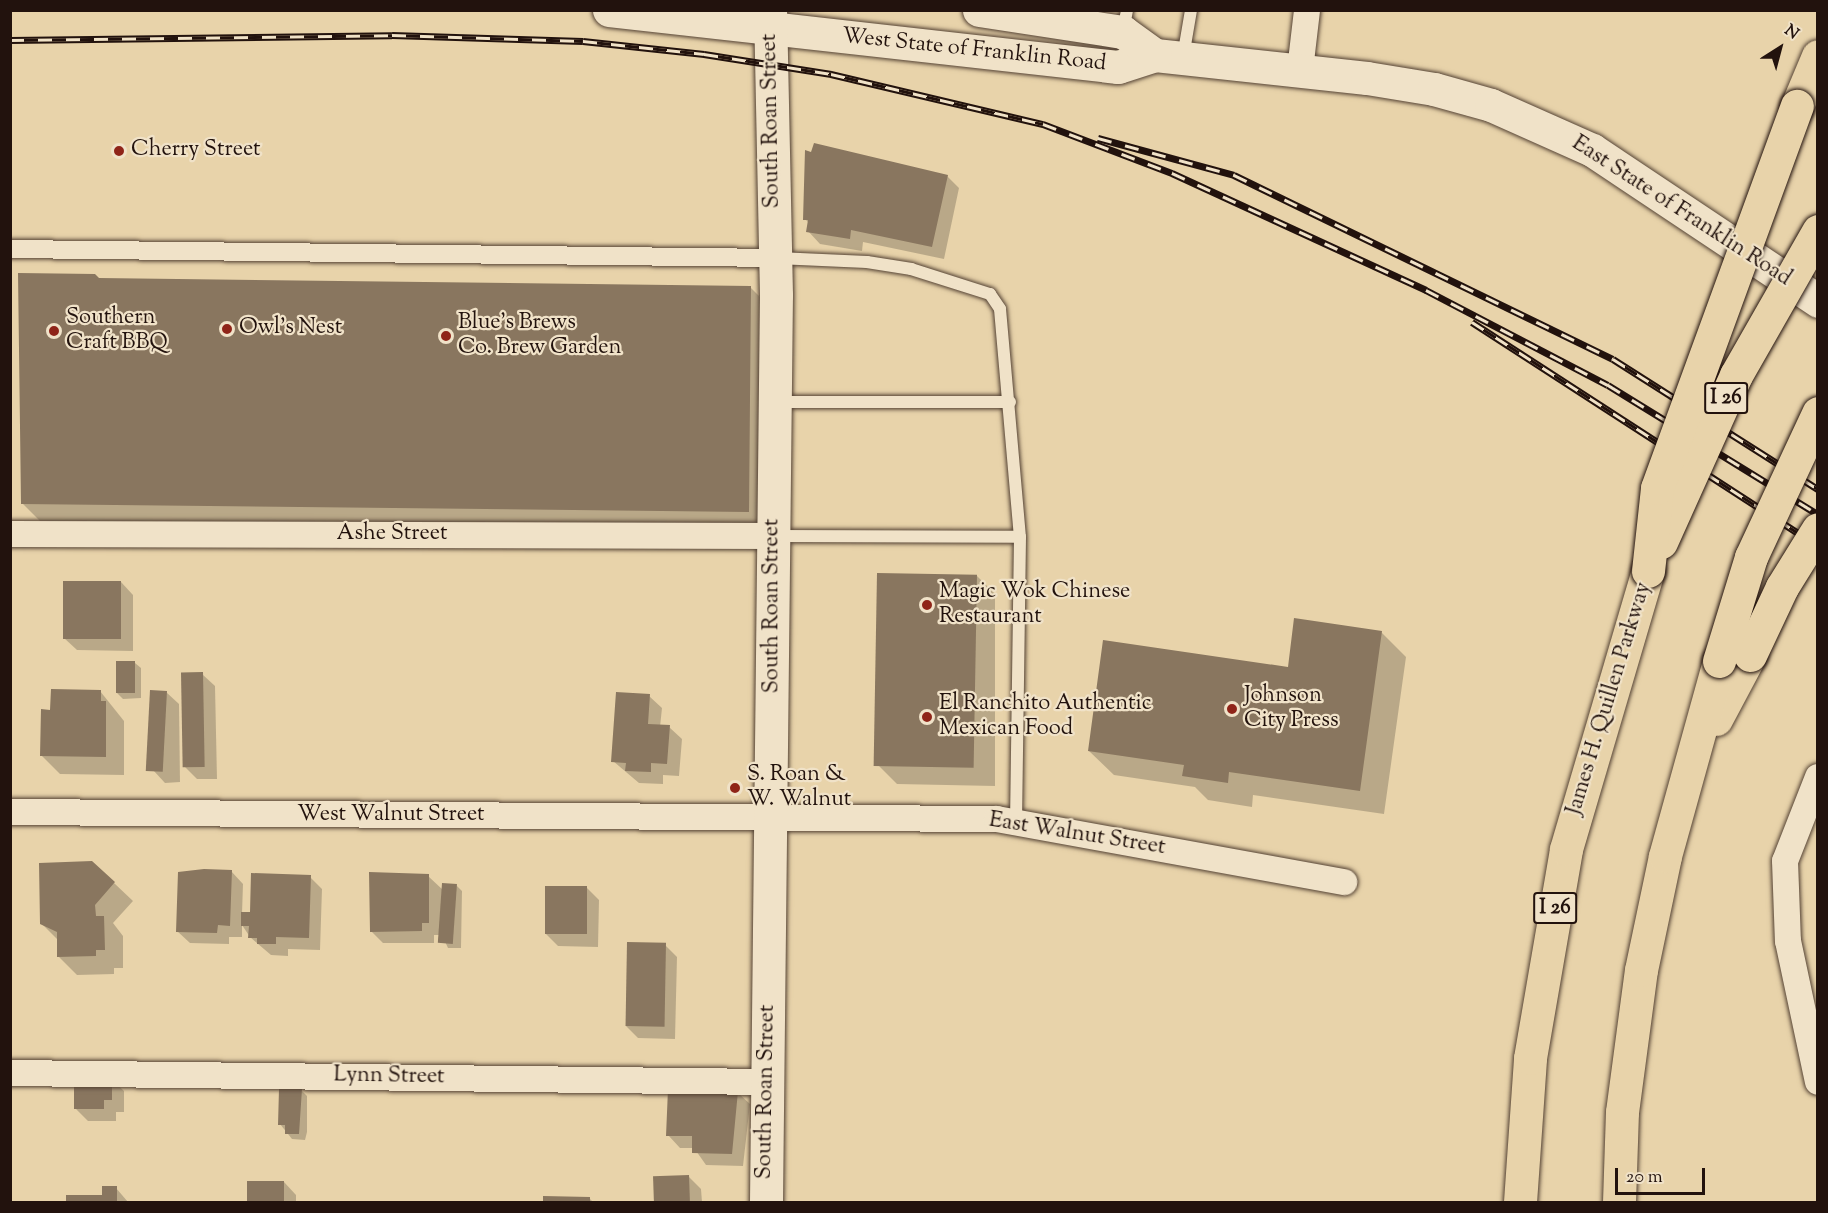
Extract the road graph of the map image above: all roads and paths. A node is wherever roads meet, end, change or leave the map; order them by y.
1 (609, 10) edge
2 (979, 10) edge
3 (1191, 10) edge
4 (1307, 10) edge
5 (1034, 15) edge
6 (770, 19) edge
7 (1125, 21) edge
8 (1169, 56) junction
9 (1818, 56) edge
10 (1300, 70) junction
11 (1818, 231) edge
12 (10, 249) edge
13 (775, 258) junction
14 (1818, 301) edge
15 (773, 402) junction
16 (1010, 402) junction
17 (1818, 413) edge
18 (1818, 529) edge
19 (10, 534) edge
20 (774, 536) junction
21 (1020, 537) junction
22 (1648, 572) junction
23 (1734, 658) junction
24 (1818, 777) edge
25 (10, 812) edge
26 (771, 818) junction
27 (1016, 822) junction
28 (1344, 882) dead end
29 (10, 1073) edge
30 (1817, 1076) edge
31 (767, 1082) junction
32 (766, 1203) edge
33 (1520, 1203) edge
34 (1619, 1203) edge

1 - 6 main road, West State of Franklin Road
2 - 5 main road, West State of Franklin Road
3 - 8 lane
4 - 10 street
5 - 7 main road, West State of Franklin Road
6 - 8 main road, West State of Franklin Road
6 - 13 main road, South Roan Street
7 - 8 main road, West State of Franklin Road
8 - 10 main road, East State of Franklin Road
9 - 22 highway, bridge
10 - 14 main road, East State of Franklin Road
11 - 22 highway, James H. Quillen Parkway / I 26, bridge
12 - 13 street
13 - 15 main road, South Roan Street
13 - 16 lane
15 - 16 lane
15 - 20 main road, South Roan Street
16 - 21 lane
17 - 23 highway, bridge
18 - 23 highway, bridge
19 - 20 street, Ashe Street
20 - 21 lane
20 - 26 main road, South Roan Street
21 - 27 lane
22 - 33 highway, James H. Quillen Parkway / I 26
23 - 34 highway
24 - 30 street
25 - 26 street, West Walnut Street
26 - 27 street, East Walnut Street
26 - 31 main road, South Roan Street
27 - 28 street, East Walnut Street
29 - 31 street, Lynn Street
31 - 32 main road, South Roan Street

